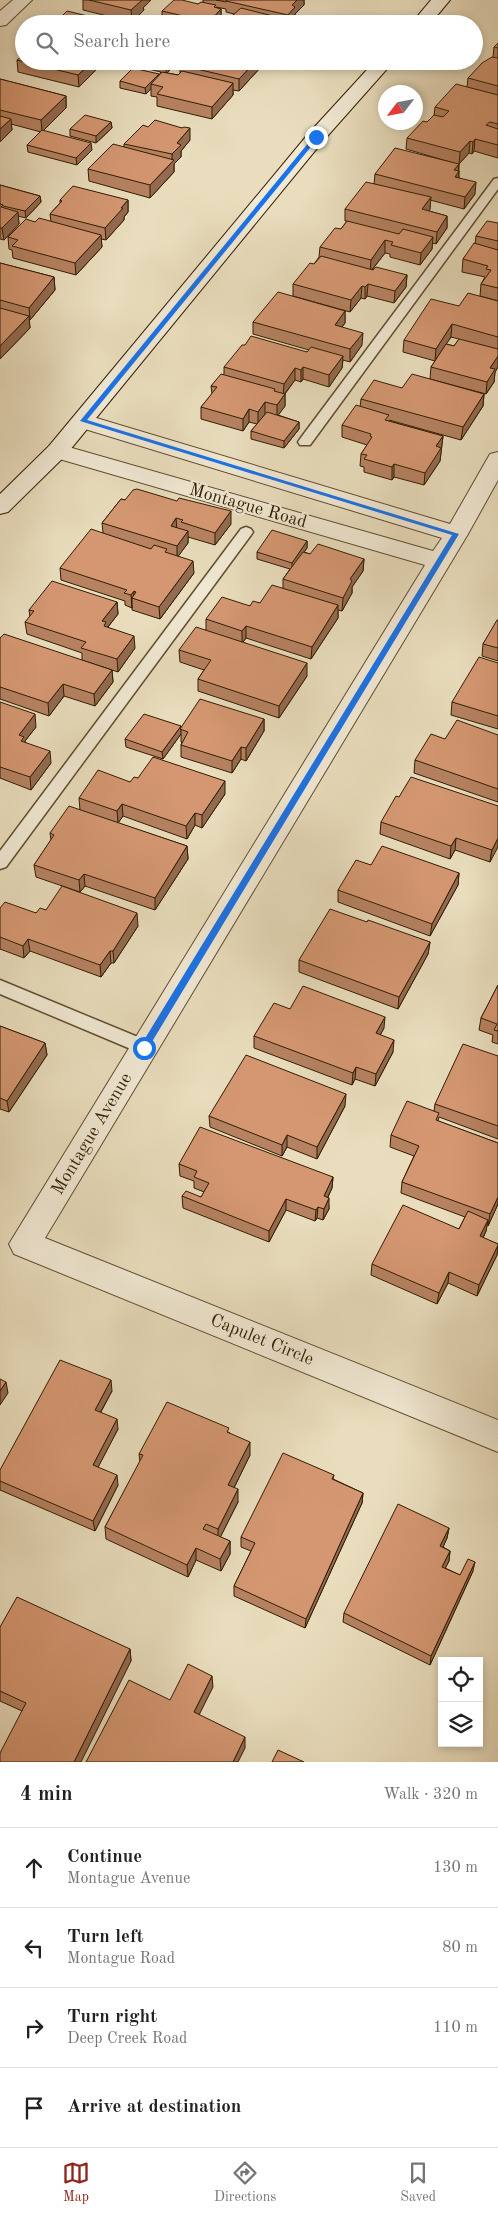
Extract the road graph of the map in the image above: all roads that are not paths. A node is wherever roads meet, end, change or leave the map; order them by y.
1 (22, 0) edge
2 (441, 0) edge
3 (428, 15) edge
4 (0, 21) edge
5 (377, 70) edge
6 (498, 181) edge
7 (493, 195) edge
8 (83, 421) junction
9 (305, 442) dead end
10 (58, 451) junction
11 (498, 459) edge
12 (0, 506) edge
13 (246, 532) dead end
14 (456, 534) junction
15 (439, 561) junction
16 (0, 863) edge
17 (0, 986) edge
18 (144, 1048) junction
19 (25, 1244) joint
20 (498, 1436) edge

1 - 4 street
2 - 3 street
5 - 8 street
6 - 7 lane
7 - 9 lane
8 - 10 street
8 - 14 street, Montague Road
10 - 12 street
10 - 15 street, Montague Road
11 - 14 street, Montague Avenue
13 - 16 lane
14 - 15 street, Montague Avenue
15 - 18 street, Montague Avenue
17 - 18 lane
18 - 19 street, Montague Avenue
19 - 20 street, Capulet Circle

